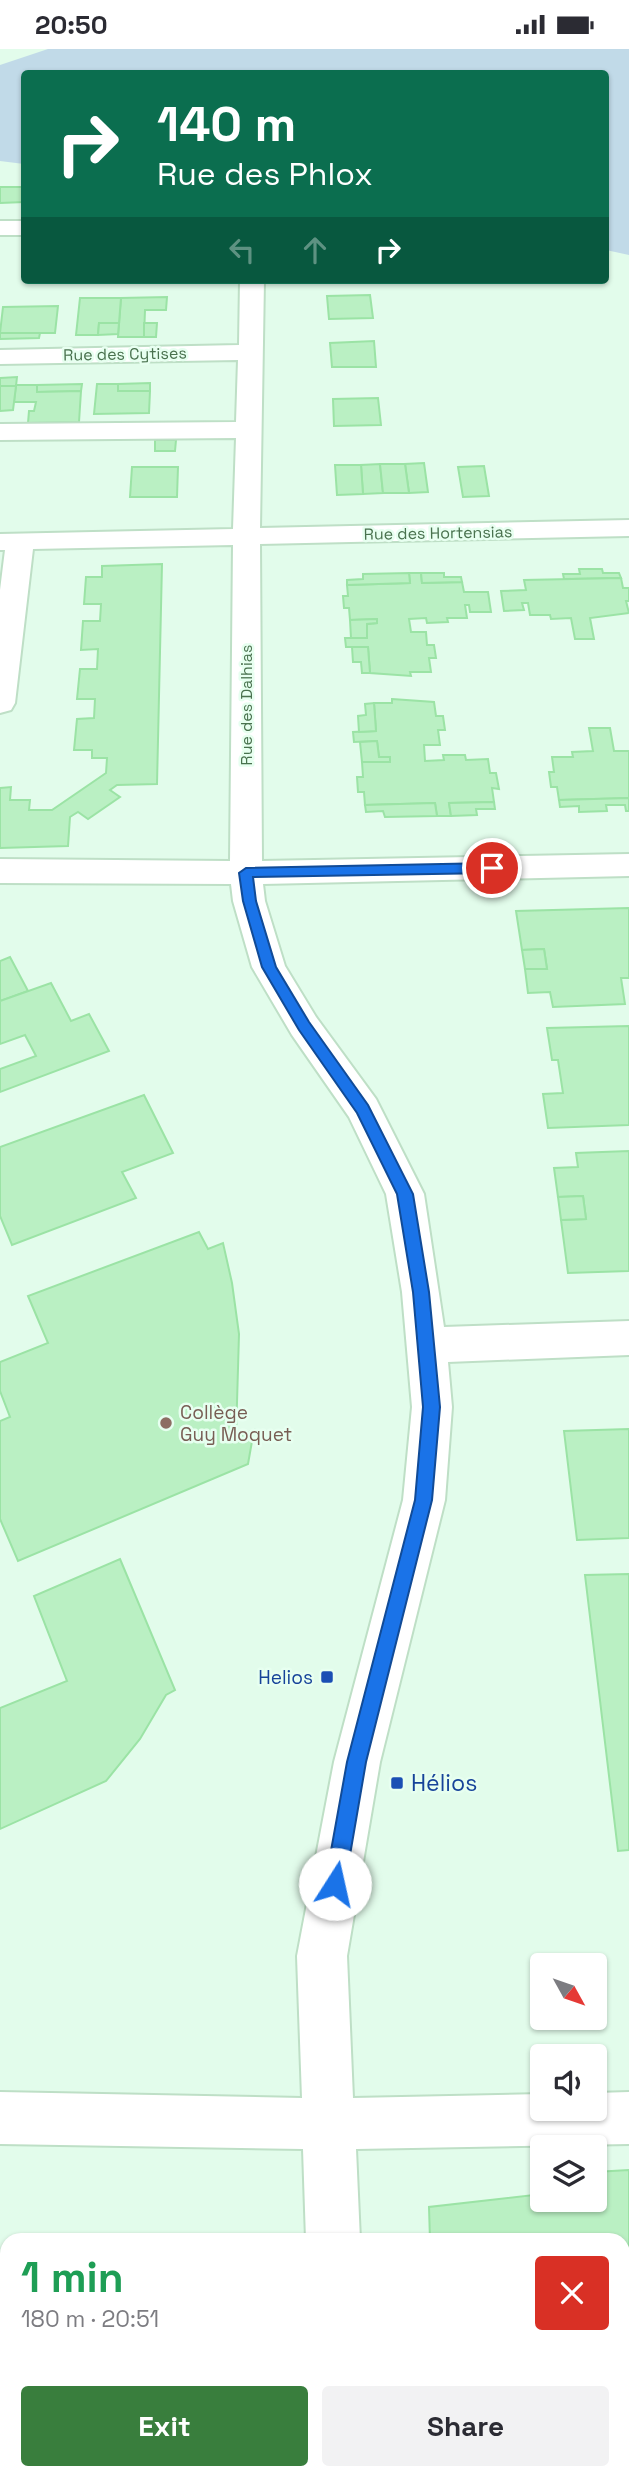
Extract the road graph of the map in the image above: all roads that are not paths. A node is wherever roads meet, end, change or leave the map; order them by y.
1 (0, 228) edge
2 (21, 228) edge
3 (252, 284) edge
4 (251, 352) junction
5 (0, 357) edge
6 (249, 430) junction
7 (0, 432) edge
8 (629, 529) edge
9 (246, 537) junction
10 (10, 542) edge
11 (0, 703) edge
12 (629, 865) edge
13 (0, 871) edge
14 (246, 873) junction
15 (629, 1338) edge
16 (426, 1345) junction
17 (0, 2118) edge
18 (629, 2118) edge
19 (329, 2124) junction
20 (333, 2233) edge

1 - 2 street
3 - 4 street, Rue des Dalhias
4 - 5 street, Rue des Cytises
4 - 6 street, Rue des Dalhias
6 - 7 street
6 - 9 street, Rue des Dalhias
8 - 9 street, Rue des Hortensias
9 - 10 street
9 - 14 street, Rue des Dalhias
10 - 11 street
12 - 14 street
13 - 14 street
14 - 16 street, Rue des Dalhias
15 - 16 street
16 - 19 street, Rue des Dalhias
17 - 19 street
18 - 19 street
19 - 20 street, Rue des Dalhias

